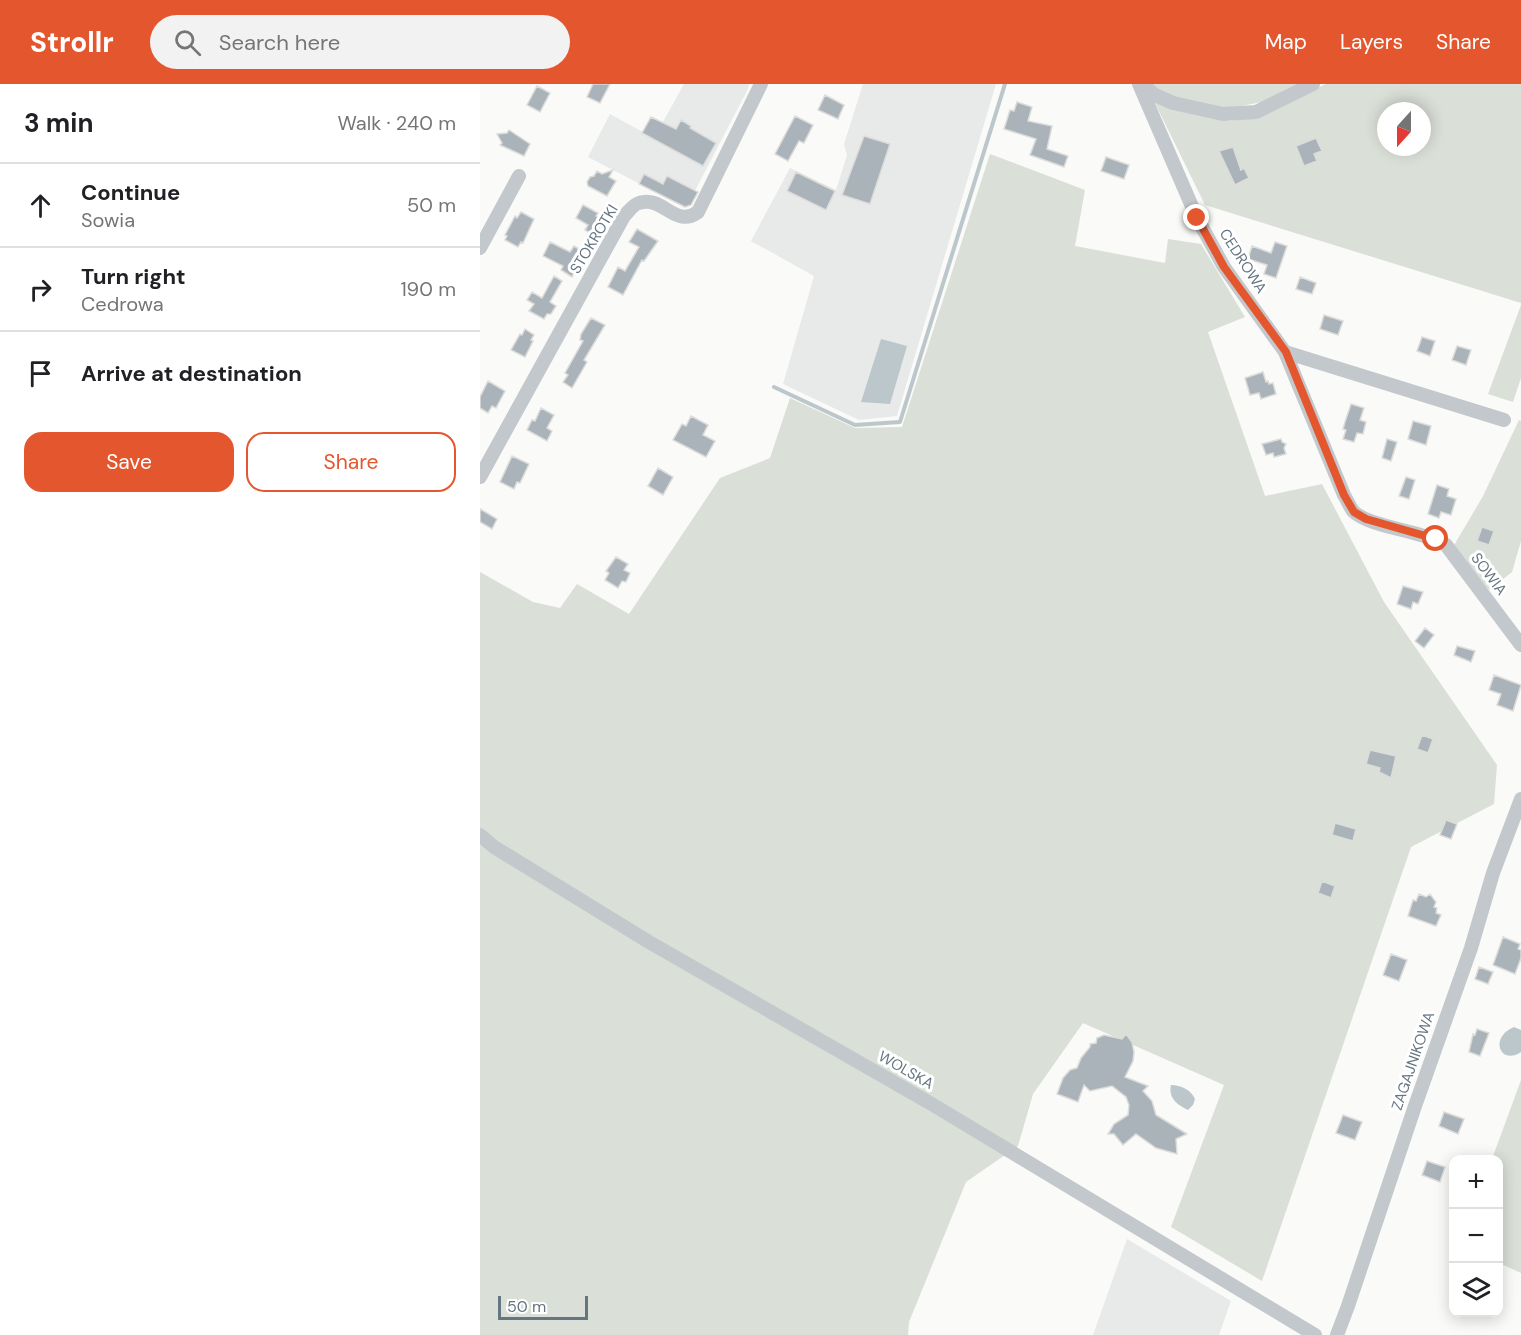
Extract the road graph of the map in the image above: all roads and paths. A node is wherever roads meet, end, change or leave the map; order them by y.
1 (761, 84) edge
2 (1141, 84) edge
3 (1313, 84) edge
4 (519, 176) dead end
5 (480, 248) edge
6 (1286, 352) junction
7 (1504, 420) dead end
8 (480, 477) edge
9 (1354, 512) joint
10 (1521, 645) edge
11 (1521, 799) edge
12 (480, 835) edge
13 (1315, 1335) edge
14 (1337, 1335) edge

1 - 8 street, STOKROTKI
2 - 3 street
2 - 6 street, CEDROWA
4 - 5 street
6 - 7 street
6 - 9 street, CEDROWA
9 - 10 street, SOWIA
11 - 14 street, ZAGAJNIKOWA
12 - 13 street, WOLSKA

